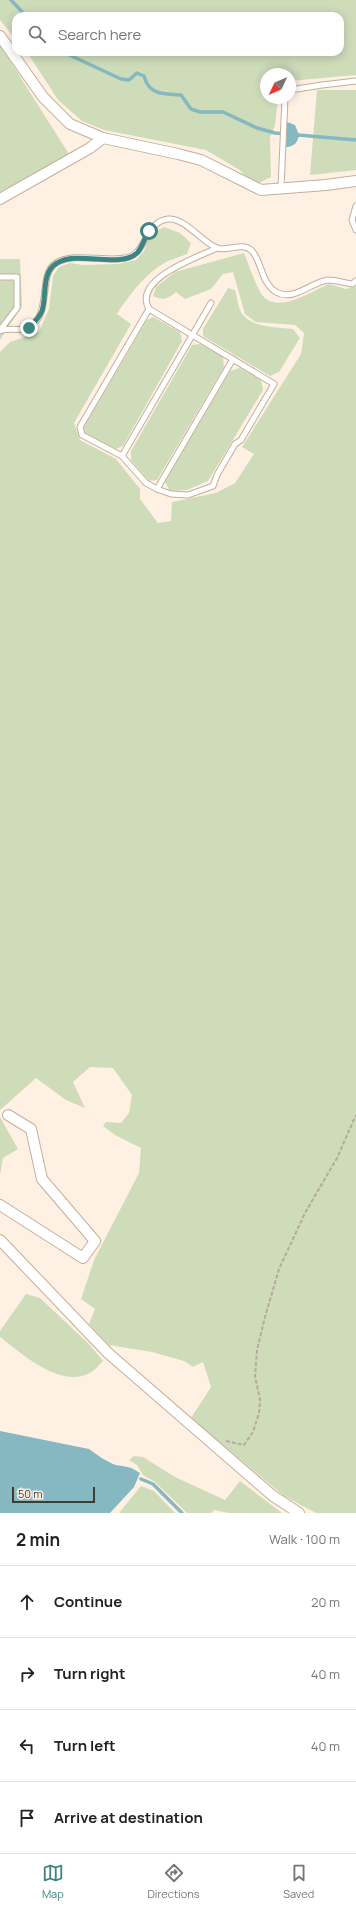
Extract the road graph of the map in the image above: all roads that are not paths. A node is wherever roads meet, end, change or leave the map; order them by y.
1 (0, 36) edge
2 (12, 53) edge
3 (14, 56) edge
4 (356, 81) edge
5 (296, 89) edge
6 (285, 104) edge
7 (104, 138) junction
8 (356, 181) edge
9 (281, 187) junction
10 (0, 199) edge
11 (356, 206) edge
12 (356, 230) edge
13 (217, 248) junction
14 (0, 277) edge
15 (356, 281) edge
16 (211, 303) dead end
17 (150, 309) junction
18 (0, 331) edge
19 (193, 335) junction
20 (233, 359) junction
21 (122, 456) junction
22 (157, 489) junction
23 (8, 1115) dead end
24 (0, 1205) edge
25 (0, 1240) edge
26 (298, 1513) edge

1 - 2 street
3 - 7 street
4 - 5 lane
6 - 9 lane
7 - 9 street
7 - 10 street
8 - 9 street
11 - 12 lane
13 - 15 lane
13 - 17 lane
13 - 18 lane
14 - 18 lane
16 - 19 lane
17 - 19 lane
17 - 21 lane
19 - 20 lane
19 - 21 lane
20 - 22 lane
20 - 22 lane
21 - 22 lane
23 - 24 street
25 - 26 street

